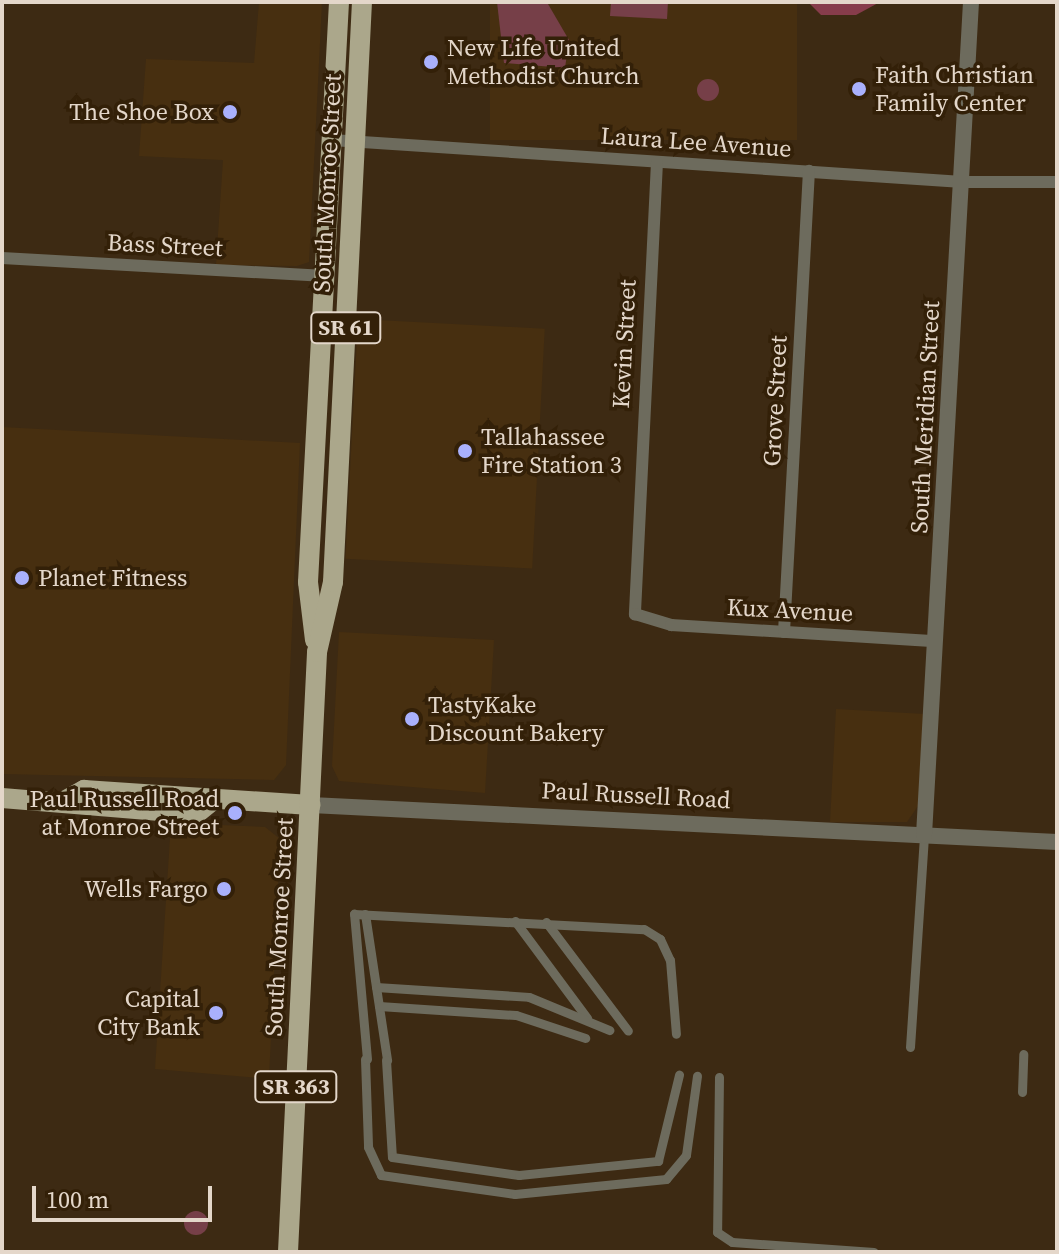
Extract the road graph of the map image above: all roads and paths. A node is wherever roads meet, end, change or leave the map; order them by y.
1 (339, 2) edge
2 (362, 2) edge
3 (971, 2) edge
4 (332, 140) junction
5 (355, 141) junction
6 (657, 162) junction
7 (809, 171) junction
8 (963, 182) junction
9 (1057, 182) edge
10 (2, 258) edge
11 (326, 276) junction
12 (320, 381) junction
13 (343, 383) junction
14 (312, 520) junction
15 (335, 544) junction
16 (642, 621) joint
17 (784, 632) junction
18 (936, 641) junction
19 (317, 652) junction
20 (2, 798) edge
21 (311, 805) junction
22 (924, 835) junction
23 (1057, 842) edge
24 (365, 914) junction
25 (515, 921) junction
26 (546, 922) junction
27 (376, 987) junction
28 (379, 1006) junction
29 (589, 1021) junction
30 (609, 1030) dead end
31 (628, 1031) dead end
32 (676, 1034) dead end
33 (585, 1038) dead end
34 (910, 1047) dead end
35 (1023, 1054) dead end
36 (679, 1075) dead end
37 (697, 1076) dead end
38 (719, 1077) dead end
39 (1022, 1092) dead end
40 (288, 1252) edge
41 (874, 1252) edge

1 - 4 main road, South Monroe Street / SR 61
2 - 5 main road, South Monroe Street / SR 61
3 - 8 street, South Meridian Street
4 - 5 street, Laura Lee Avenue
4 - 11 main road, South Monroe Street / SR 61
5 - 6 street, Laura Lee Avenue
5 - 13 main road, South Monroe Street / SR 61
6 - 7 street, Laura Lee Avenue
6 - 16 street, Kevin Street
7 - 8 street, Laura Lee Avenue
7 - 17 street, Grove Street
8 - 9 street, Laura Lee Avenue
8 - 18 street, South Meridian Street
10 - 11 street, Bass Street
11 - 12 main road, South Monroe Street / SR 61
12 - 13 main road
12 - 14 main road, South Monroe Street / SR 61
13 - 15 main road, South Monroe Street / SR 61
14 - 15 main road
14 - 19 main road, South Monroe Street / SR 61
15 - 19 main road, South Monroe Street / SR 61
16 - 17 street, Kux Avenue
17 - 18 street, Kux Avenue
18 - 22 street, South Meridian Street
19 - 21 main road, South Monroe Street / SR 61
20 - 21 main road, Paul Russell Road
21 - 22 street, Paul Russell Road
21 - 40 main road, South Monroe Street / SR 363
22 - 23 street, Paul Russell Road
22 - 34 street
24 - 25 street
24 - 27 street
24 - 37 street
25 - 26 street
25 - 29 street
26 - 31 street
26 - 32 street
27 - 28 street
27 - 29 street
28 - 33 street
28 - 36 street
29 - 30 street
35 - 39 street
38 - 41 street

